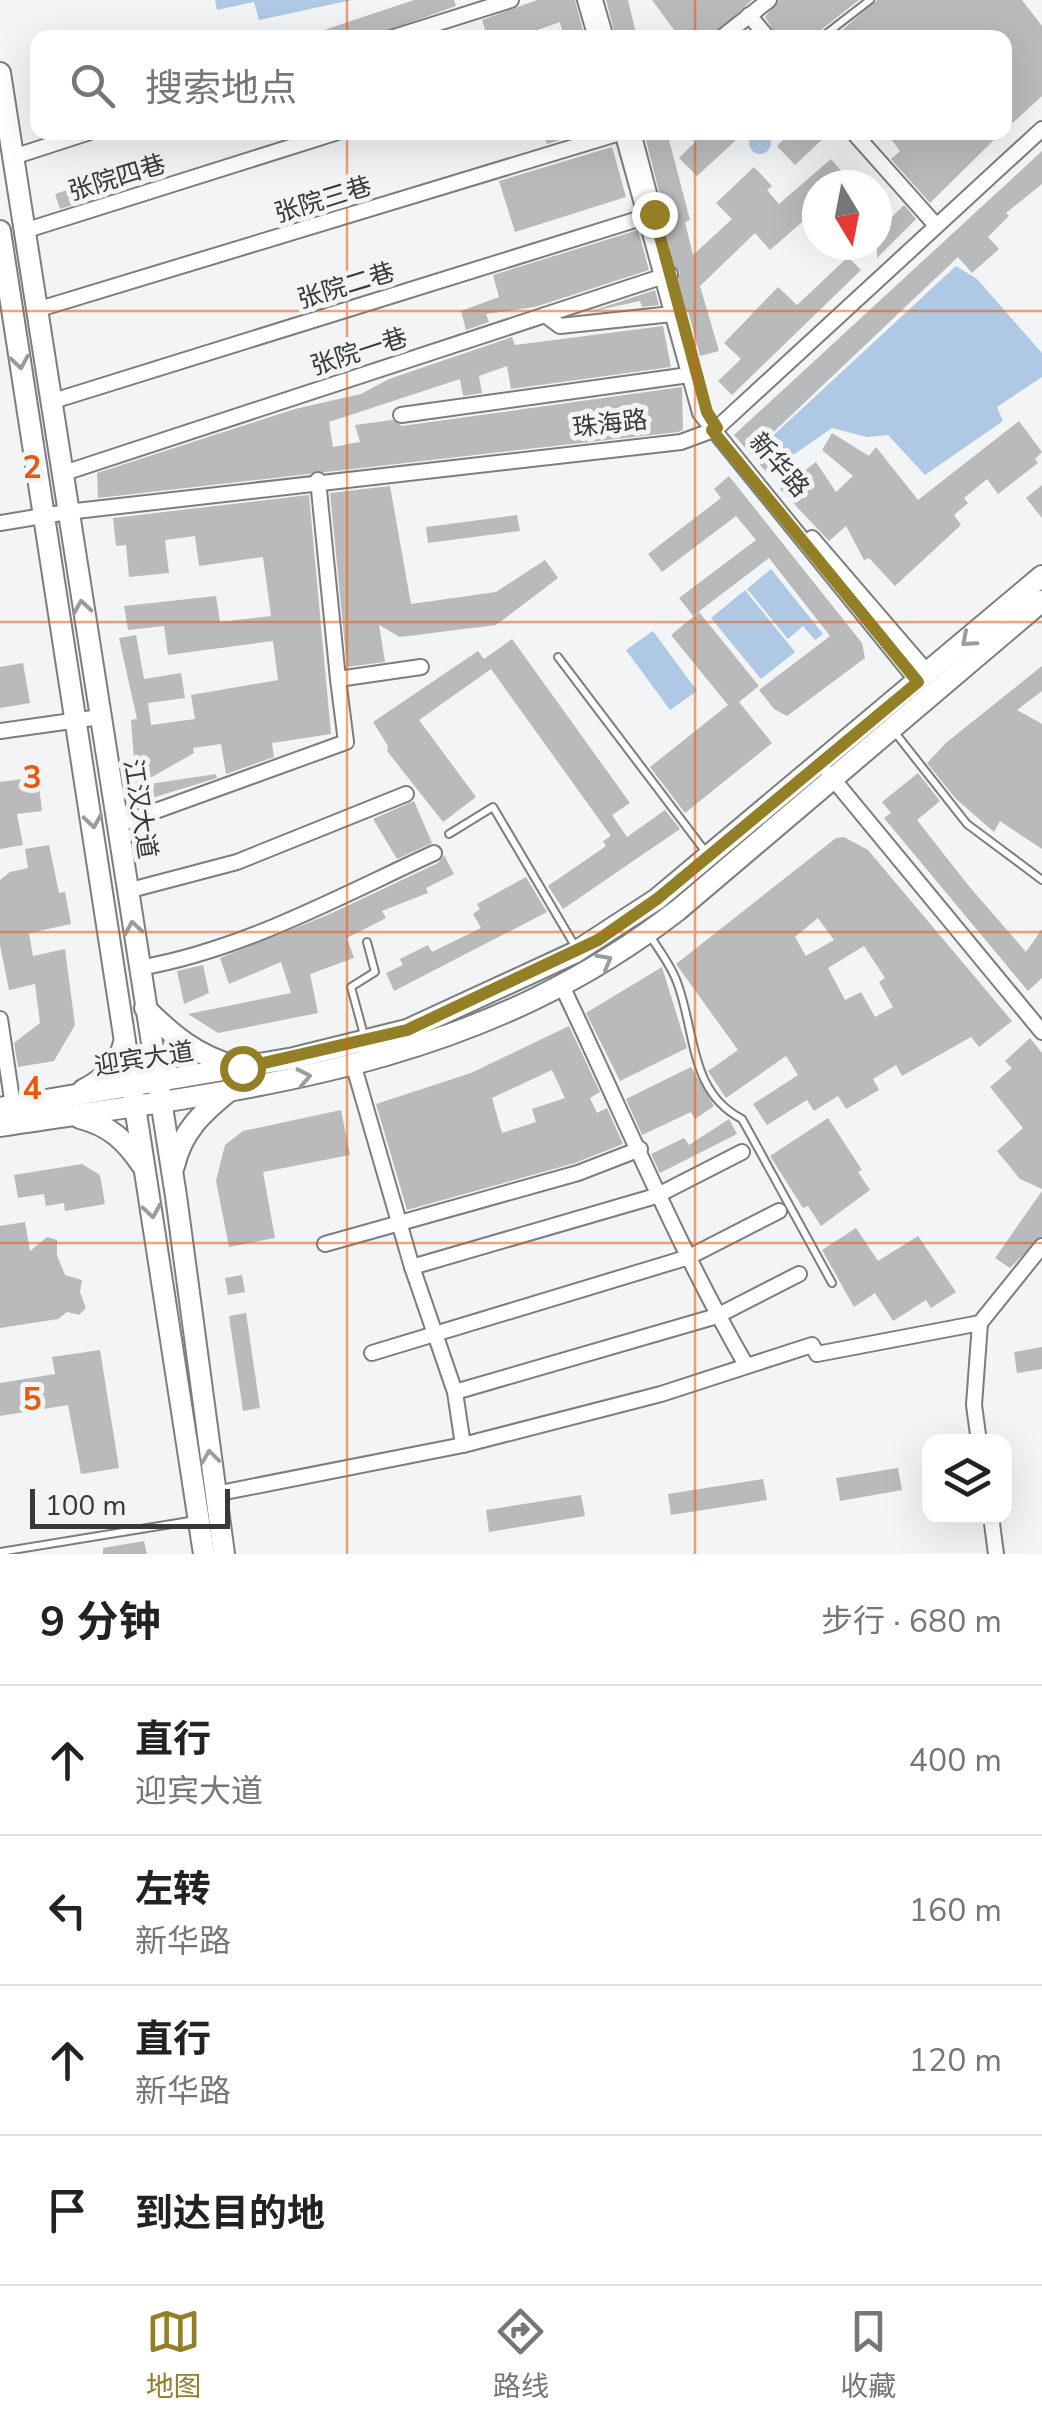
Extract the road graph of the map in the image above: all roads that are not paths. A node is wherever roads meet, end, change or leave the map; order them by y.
1 (510, 0) edge
2 (585, 0) edge
3 (595, 0) edge
4 (769, 0) edge
5 (870, 0) edge
6 (749, 16) junction
7 (417, 30) edge
8 (594, 30) edge
9 (604, 30) edge
10 (731, 30) edge
11 (761, 30) edge
12 (831, 30) edge
13 (0, 73) edge
14 (1042, 127) edge
15 (65, 140) edge
16 (312, 140) edge
17 (599, 140) edge
18 (624, 140) edge
19 (635, 140) edge
20 (860, 140) edge
21 (13, 157) junction
22 (649, 213) junction
23 (933, 222) junction
24 (0, 230) edge
25 (24, 230) junction
26 (665, 273) junction
27 (36, 310) junction
28 (672, 314) junction
29 (545, 315) junction
30 (689, 375) junction
31 (50, 400) junction
32 (401, 415) dead end
33 (713, 428) junction
34 (61, 472) junction
35 (318, 482) junction
36 (67, 510) junction
37 (44, 516) junction
38 (0, 523) edge
39 (1042, 576) edge
40 (1042, 601) edge
41 (558, 657) dead end
42 (421, 668) dead end
43 (923, 678) junction
44 (338, 679) junction
45 (96, 692) junction
46 (74, 695) junction
47 (100, 717) junction
48 (78, 721) junction
49 (892, 729) junction
50 (0, 732) edge
51 (105, 748) junction
52 (83, 752) junction
53 (827, 771) junction
54 (406, 794) dead end
55 (117, 825) junction
56 (449, 834) dead end
57 (434, 853) dead end
58 (708, 856) junction
59 (1042, 880) edge
60 (127, 891) junction
61 (648, 932) junction
62 (367, 942) dead end
63 (578, 951) junction
64 (139, 968) junction
65 (561, 984) junction
66 (145, 1008) junction
67 (0, 1019) edge
68 (1042, 1032) edge
69 (126, 1036) junction
70 (366, 1041) junction
71 (354, 1066) junction
72 (242, 1068) junction
73 (230, 1091) junction
74 (159, 1092) junction
75 (134, 1096) junction
76 (71, 1106) junction
77 (6, 1107) edge
78 (0, 1126) edge
79 (640, 1149) junction
80 (742, 1152) dead end
81 (146, 1170) junction
82 (172, 1172) junction
83 (656, 1196) junction
84 (779, 1211) dead end
85 (398, 1221) junction
86 (325, 1244) dead end
87 (1042, 1246) edge
88 (689, 1257) junction
89 (412, 1267) junction
90 (799, 1274) dead end
91 (832, 1283) dead end
92 (717, 1316) junction
93 (980, 1323) junction
94 (434, 1334) junction
95 (372, 1353) dead end
96 (746, 1364) junction
97 (454, 1392) junction
98 (978, 1434) edge
99 (463, 1445) junction
100 (215, 1494) junction
101 (198, 1519) junction
102 (991, 1524) edge
103 (0, 1552) edge
104 (204, 1554) edge
105 (224, 1554) edge
106 (996, 1554) edge

1 - 7 street
2 - 8 street
3 - 9 street
4 - 6 street
5 - 12 lane
6 - 10 street
6 - 11 street
13 - 21 main road, 江汉大道
14 - 23 street, 珠海路
14 - 33 street, 珠海路
15 - 21 street
16 - 25 street, 张院四巷
17 - 27 street, 张院三巷
18 - 22 street, 新华路
19 - 22 street, 新华路
20 - 23 street
21 - 25 main road, 江汉大道
22 - 26 street, 新华路
22 - 31 street, 张院二巷
23 - 33 street, 珠海路
24 -> 37 main road, 江汉大道
25 - 27 main road, 江汉大道
26 - 28 street, 新华路
26 - 29 street, 张院一巷
26 - 33 street, 新华路
26 - 34 street, 张院一巷
27 - 31 main road, 江汉大道
28 - 29 street
28 - 30 street, 新华路
29 - 34 street, 张院一巷
30 - 32 street
30 - 33 street, 新华路
31 - 34 main road, 江汉大道
33 - 35 street, 珠海路
33 - 43 street, 新华路
34 - 36 main road, 江汉大道
35 - 36 street, 珠海路
35 - 44 street
36 - 37 street, 珠海路
45 -> 36 main road, 江汉大道
37 - 38 street, 珠海路
37 - 46 main road, 江汉大道
39 -> 43 main road, 迎宾大道
40 - 49 main road, 迎宾大道
41 - 58 lane
42 - 44 street
43 - 53 main road, 迎宾大道
44 - 55 street
45 - 46 main road
45 - 47 main road, 江汉大道
46 - 48 main road, 江汉大道
47 - 48 street
47 - 51 main road, 江汉大道
48 - 50 street
48 - 52 main road, 江汉大道
49 - 53 main road, 迎宾大道
49 - 59 lane
51 - 52 main road
51 - 55 main road, 江汉大道
52 -> 69 main road, 江汉大道
53 - 58 main road, 迎宾大道
53 - 61 main road, 迎宾大道
53 - 68 street
54 - 60 street
55 - 60 main road, 江汉大道
56 - 63 lane
57 - 64 street
58 - 63 main road, 迎宾大道
64 -> 60 main road, 江汉大道
65 -> 61 main road, 迎宾大道
61 - 91 lane
62 - 70 lane
63 - 70 main road, 迎宾大道
64 - 66 main road, 江汉大道
65 - 71 main road, 迎宾大道
65 - 79 street
66 - 72 main road
66 - 74 main road, 江汉大道
67 - 77 street
69 - 75 main road, 江汉大道
69 - 76 main road
70 - 72 main road, 迎宾大道
73 -> 71 main road, 迎宾大道
71 - 85 street
72 - 74 main road, 迎宾大道
73 - 74 main road, 迎宾大道
73 - 82 main road
74 - 75 main road, 迎宾大道
74 - 82 main road, 江汉大道
75 - 76 main road, 迎宾大道
75 - 81 main road, 江汉大道
76 - 77 main road, 迎宾大道
76 - 78 main road, 迎宾大道
76 - 81 main road
79 - 83 street
79 - 85 street
80 - 83 street
81 -> 101 main road, 江汉大道
100 -> 82 main road, 江汉大道
83 - 88 street
83 - 89 street
84 - 88 street
85 - 86 street
85 - 89 street
87 - 93 street
88 - 92 street
88 - 94 street
89 - 94 street
90 - 92 street
92 - 96 street
92 - 97 street
93 - 96 street
93 - 98 street
94 - 95 street
94 - 97 street
96 - 99 street
97 - 99 street
99 - 100 street
100 - 105 main road, 江汉大道
101 - 103 lane
101 - 104 main road, 江汉大道
102 - 106 street

